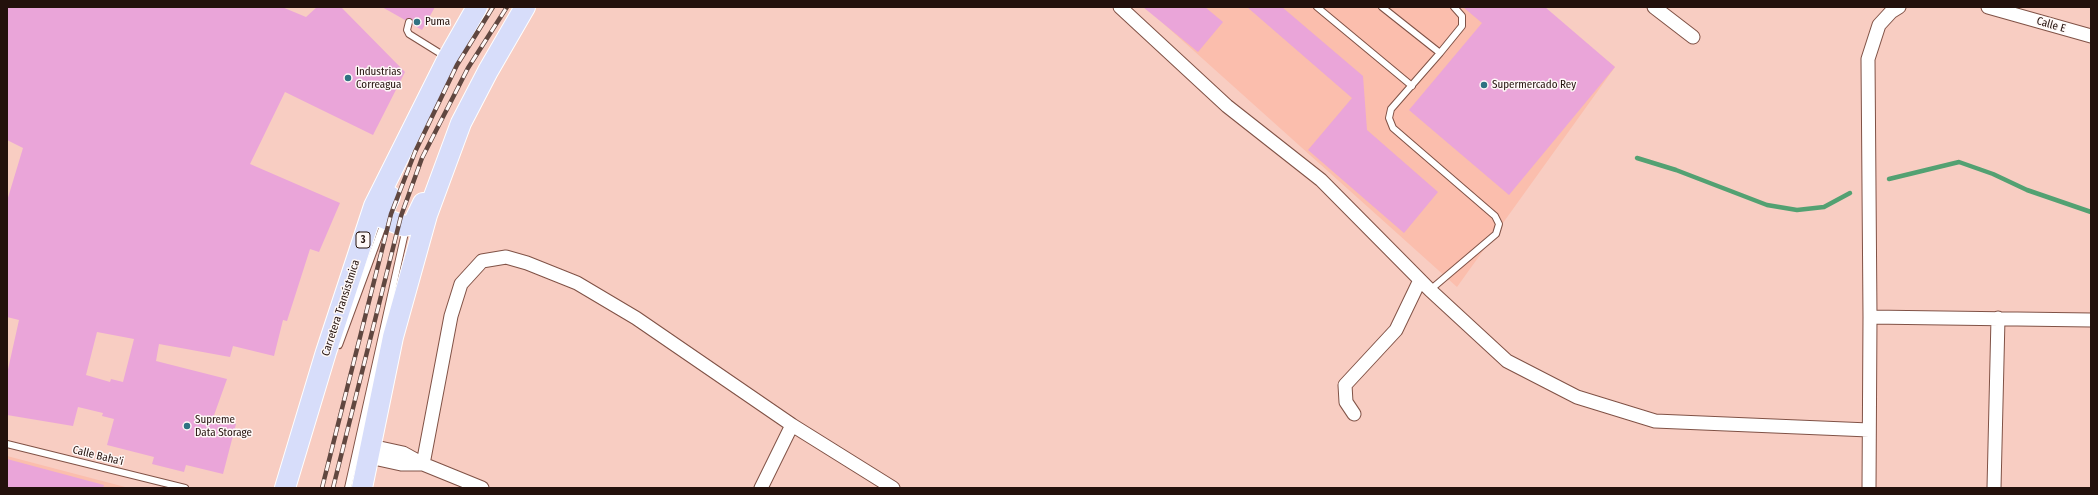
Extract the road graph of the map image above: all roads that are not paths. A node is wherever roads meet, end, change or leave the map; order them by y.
1 (477, 7) edge
2 (482, 7) edge
3 (526, 7) edge
4 (1120, 7) edge
5 (1317, 7) edge
6 (1382, 7) edge
7 (1454, 7) edge
8 (1654, 7) edge
9 (1899, 7) edge
10 (1988, 7) edge
11 (409, 22) dead end
12 (2091, 36) edge
13 (1693, 37) dead end
14 (1440, 54) junction
15 (448, 58) junction
16 (1412, 86) junction
17 (461, 124) junction
18 (385, 220) junction
19 (406, 227) junction
20 (1420, 280) junction
21 (1430, 290) junction
22 (1870, 317) junction
23 (1998, 318) junction
24 (2091, 320) edge
25 (336, 352) dead end
26 (1354, 414) dead end
27 (792, 425) junction
28 (1869, 430) junction
29 (7, 444) edge
30 (370, 452) junction
31 (423, 464) junction
32 (185, 488) edge
33 (285, 488) edge
34 (348, 488) edge
35 (362, 488) edge
36 (482, 488) edge
37 (760, 488) edge
38 (893, 488) edge
39 (1869, 488) edge
40 (1994, 488) edge

1 - 15 main road, Carretera Transístmica / 3
2 - 18 main road
3 - 17 main road
4 - 20 street
5 - 16 lane
6 - 14 lane
7 - 14 lane
8 - 13 street
9 - 22 street
10 - 12 street, Calle E
11 - 15 lane
14 - 16 lane
15 - 33 main road, Carretera Transístmica / 3
16 - 21 lane
17 - 19 main road
17 - 30 main road
18 - 19 main road
18 - 25 lane
19 - 34 lane
20 - 21 street
20 - 26 street
21 - 28 street
22 - 23 street
22 - 28 street
23 - 24 street
23 - 40 street
27 - 31 street
27 - 37 street
27 - 38 street
28 - 39 street
29 - 32 lane, Calle Baha'i
30 - 31 street
30 - 35 main road
31 - 36 street

